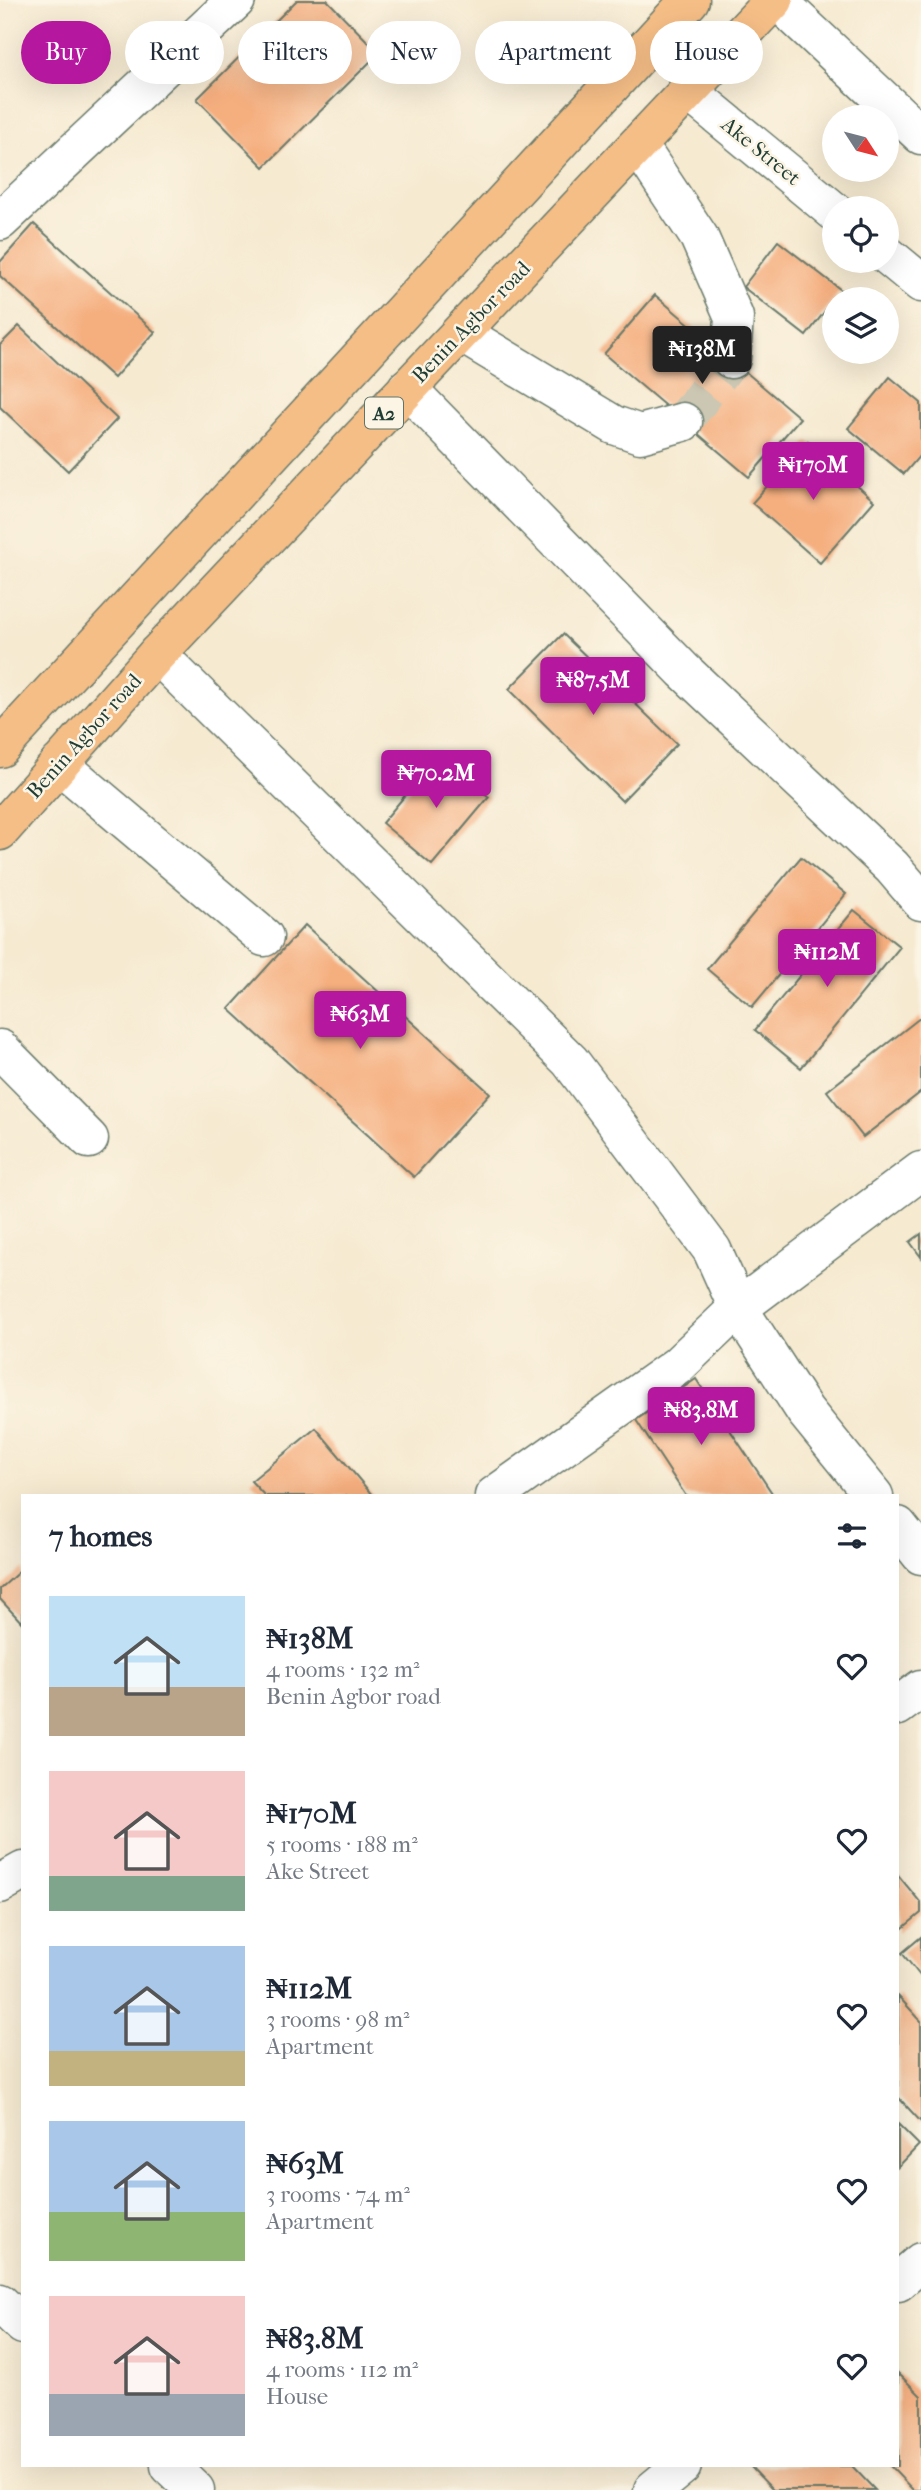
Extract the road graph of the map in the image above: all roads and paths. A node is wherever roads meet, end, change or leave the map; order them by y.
1 (236, 0) edge
2 (690, 0) edge
3 (775, 0) edge
4 (687, 90) junction
5 (921, 135) edge
6 (638, 145) junction
7 (822, 201) edge
8 (0, 221) edge
9 (899, 265) edge
10 (921, 283) edge
11 (461, 333) junction
12 (731, 359) tunnel mouth
13 (407, 388) junction
14 (683, 422) tunnel mouth
15 (157, 654) junction
16 (0, 748) edge
17 (59, 764) junction
18 (0, 831) edge
19 (921, 901) edge
20 (264, 937) dead end
21 (0, 1049) edge
22 (89, 1139) dead end
23 (921, 1171) edge
24 (738, 1308) junction
25 (497, 1494) edge
26 (872, 1494) edge
27 (899, 1527) edge
28 (921, 1555) edge
29 (921, 1689) edge
30 (899, 1705) edge
31 (21, 1872) edge
32 (0, 1884) edge
33 (921, 2262) edge
34 (899, 2281) edge
35 (0, 2303) edge
36 (21, 2323) edge
37 (171, 2467) edge
38 (681, 2467) edge
39 (195, 2490) edge
40 (653, 2490) edge

1 - 8 street
2 - 16 highway, A2
3 - 4 highway, Benin Agbor road / A2
3 - 5 street
4 - 6 highway, Benin Agbor road / A2
4 - 7 street, Ake Street
6 - 11 highway, Benin Agbor road / A2
6 - 12 street
9 - 10 street
11 - 13 highway, Benin Agbor road / A2
11 - 14 street
13 - 15 highway, Benin Agbor road / A2
13 - 19 street
15 - 17 highway, Benin Agbor road / A2
15 - 24 street
17 - 18 highway, Benin Agbor road / A2
17 - 20 street
21 - 22 street
23 - 24 street
24 - 25 street
24 - 26 street
27 - 28 street
29 - 30 street
31 - 32 street
33 - 34 street
35 - 36 street
37 - 39 street
38 - 40 street

